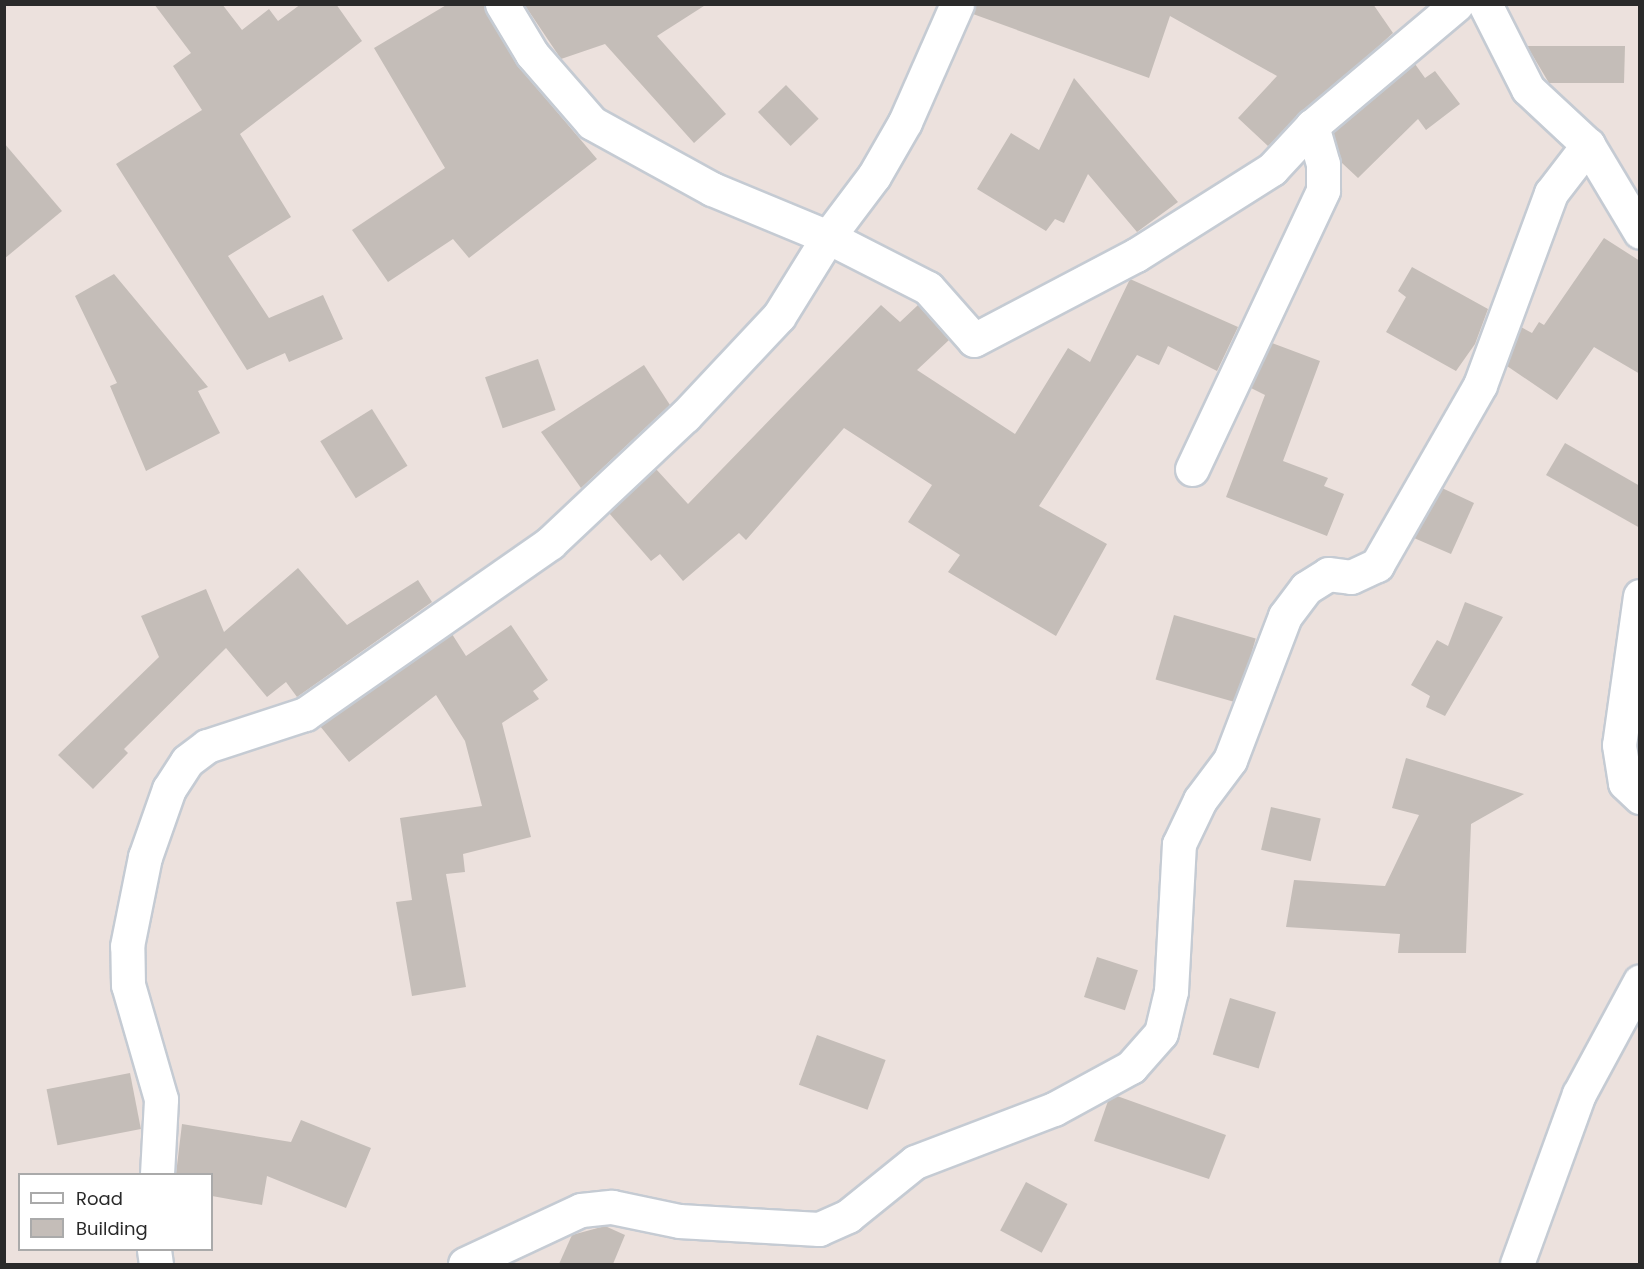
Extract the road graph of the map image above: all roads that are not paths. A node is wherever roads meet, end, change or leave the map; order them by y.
1 (502, 4) edge
2 (957, 4) edge
3 (1457, 4) edge
4 (1485, 4) edge
5 (1312, 126) junction
6 (1588, 146) junction
7 (1640, 232) edge
8 (828, 237) junction
9 (1192, 469) dead end
10 (1640, 596) edge
11 (1640, 797) edge
12 (1640, 981) edge
13 (157, 1173) edge
14 (465, 1264) edge
15 (1516, 1264) edge

1 - 8 street
2 - 8 street
3 - 5 street
4 - 6 street
5 - 8 street
5 - 9 street
6 - 7 street
6 - 14 street
8 - 13 street
10 - 11 street
12 - 15 street

